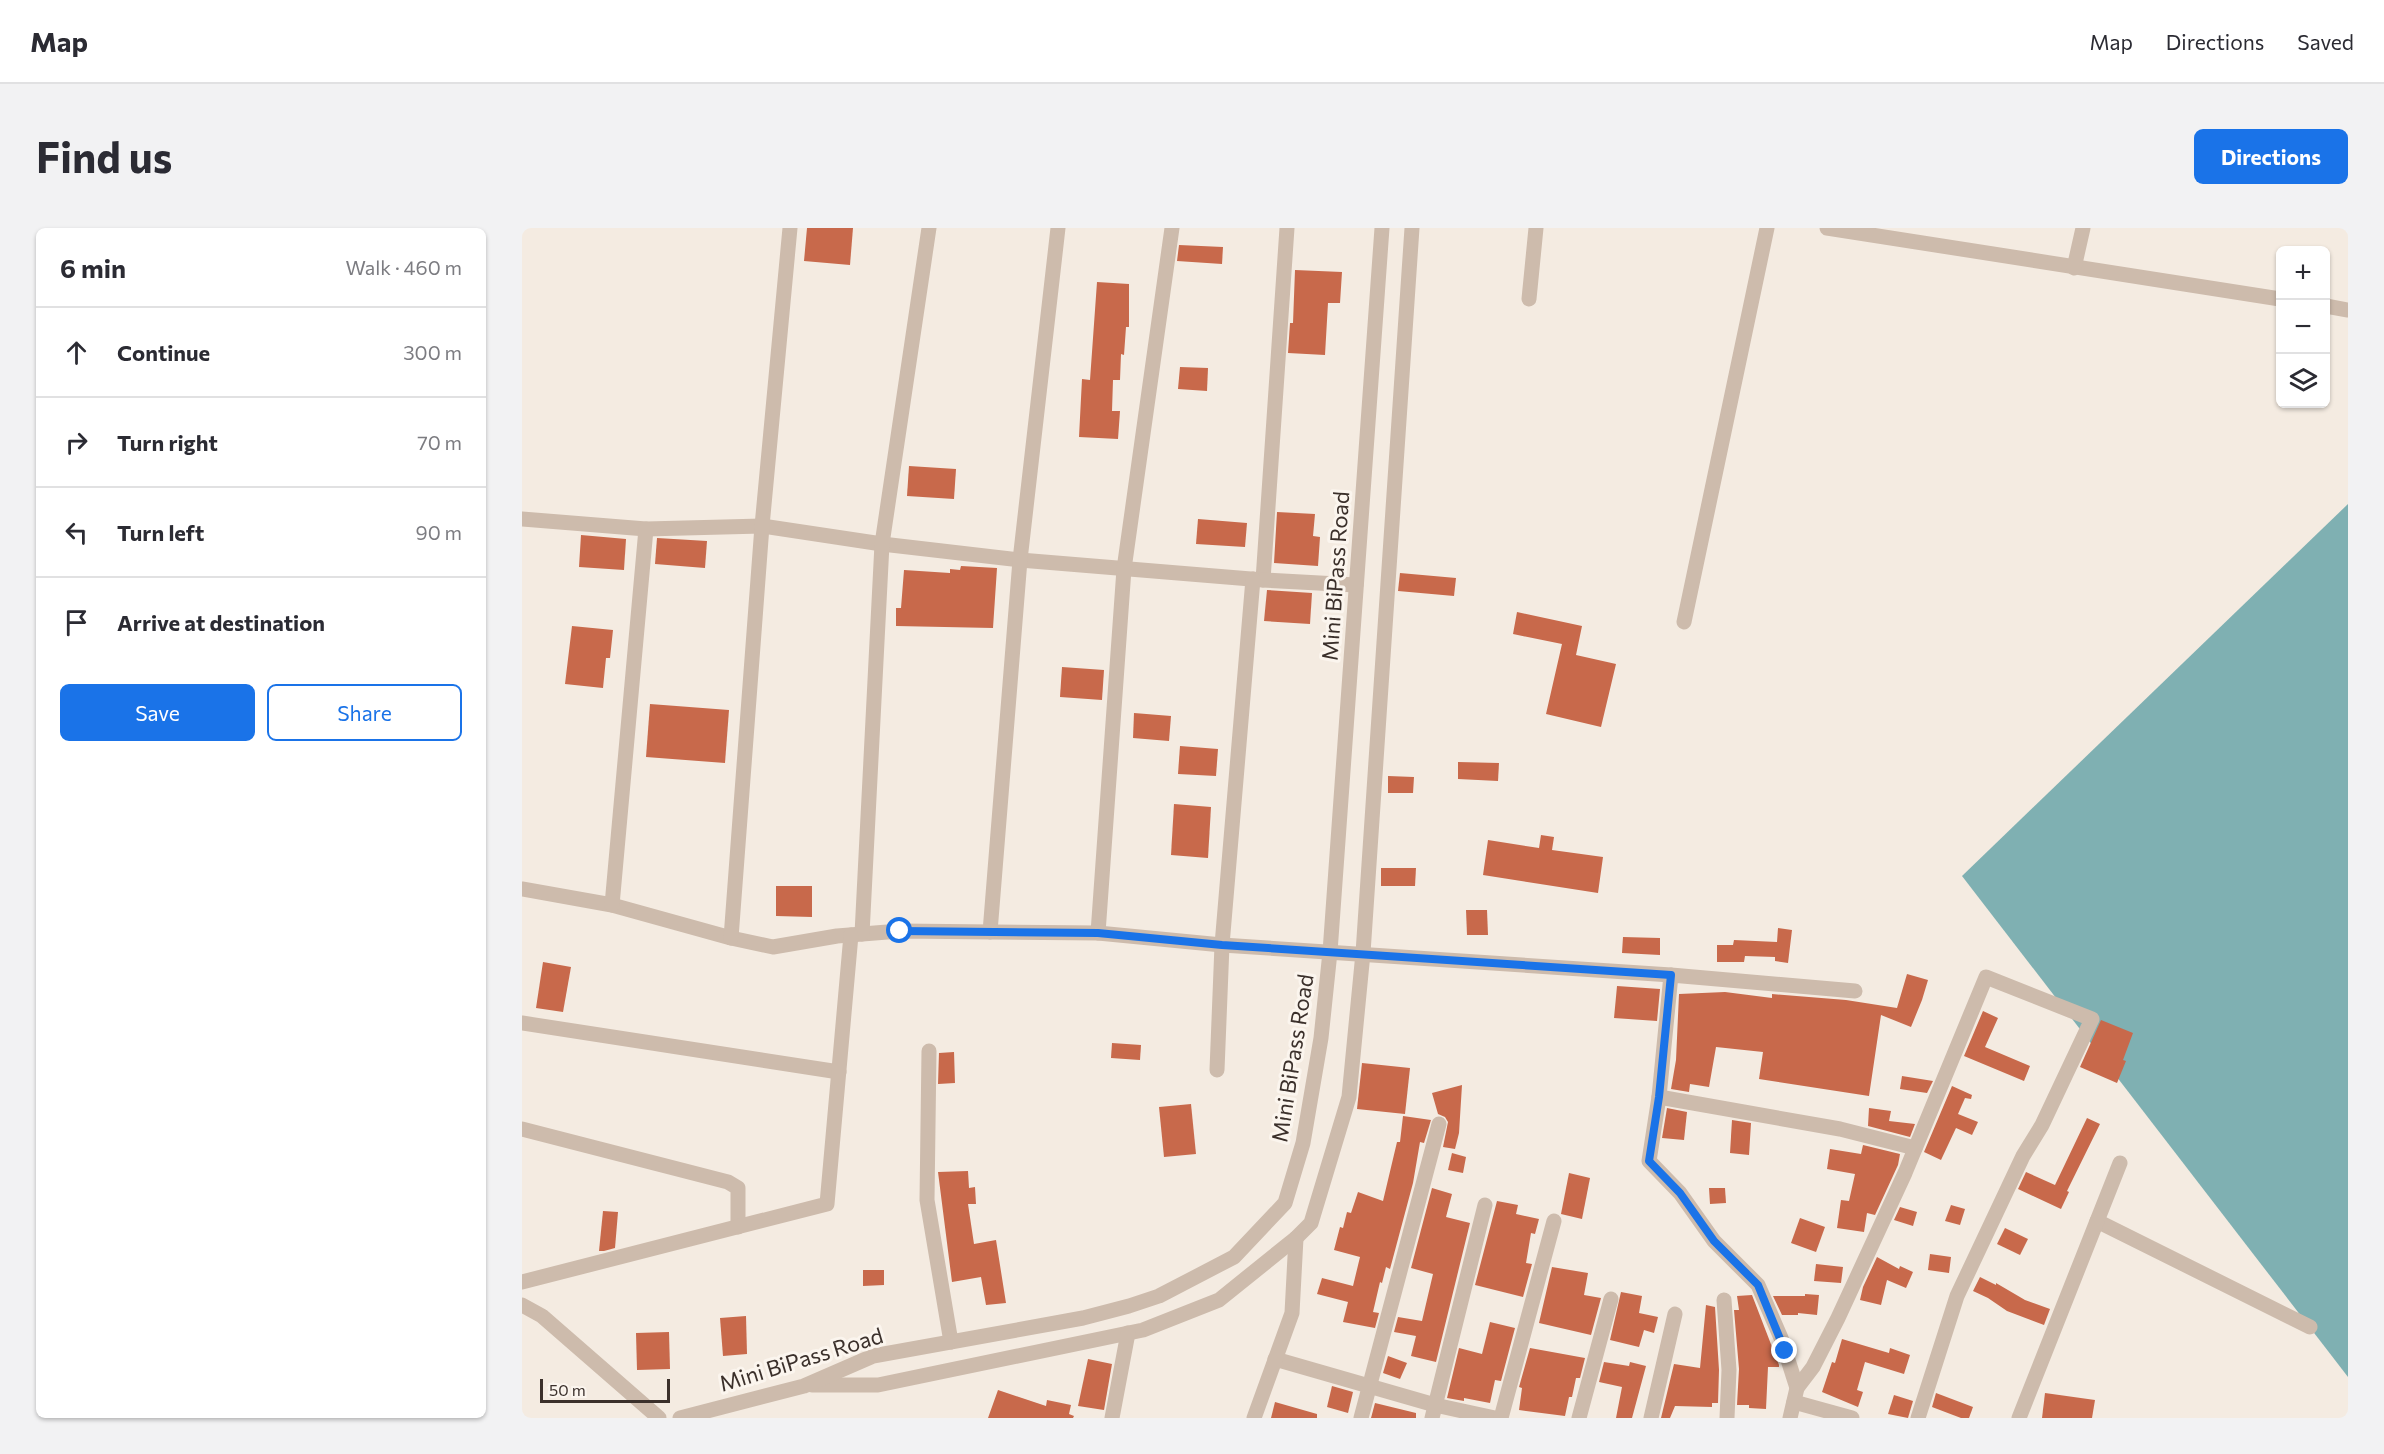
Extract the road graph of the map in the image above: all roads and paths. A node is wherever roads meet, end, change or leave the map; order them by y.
1 (790, 228) edge
2 (929, 228) edge
3 (1058, 228) edge
4 (1172, 228) edge
5 (1287, 228) edge
6 (1382, 228) edge
7 (1412, 228) edge
8 (1536, 228) edge
9 (1767, 228) edge
10 (1827, 228) edge
11 (2083, 228) edge
12 (2074, 268) junction
13 (2276, 298) edge
14 (1529, 299) dead end
15 (2330, 307) edge
16 (2348, 310) edge
17 (522, 519) edge
18 (762, 526) junction
19 (646, 529) junction
20 (882, 544) junction
21 (1020, 560) junction
22 (1124, 568) junction
23 (1258, 579) junction
24 (1356, 585) junction
25 (1684, 622) dead end
26 (522, 889) edge
27 (612, 905) junction
28 (990, 932) junction
29 (1098, 933) junction
30 (856, 934) junction
31 (731, 938) junction
32 (1222, 945) junction
33 (1330, 952) junction
34 (1362, 953) junction
35 (1671, 975) junction
36 (1855, 991) dead end
37 (522, 1023) edge
38 (929, 1051) dead end
39 (1217, 1070) dead end
40 (839, 1072) junction
41 (1659, 1097) junction
42 (1439, 1124) dead end
43 (522, 1130) edge
44 (1915, 1148) junction
45 (2120, 1163) dead end
46 (1485, 1205) dead end
47 (1554, 1221) dead end
48 (2097, 1221) junction
49 (738, 1227) junction
50 (1296, 1238) junction
51 (522, 1282) edge
52 (1611, 1299) dead end
53 (1724, 1300) dead end
54 (522, 1305) edge
55 (1675, 1314) dead end
56 (2310, 1327) dead end
57 (1128, 1334) junction
58 (951, 1342) junction
59 (1275, 1359) junction
60 (804, 1386) junction
61 (1371, 1387) junction
62 (1795, 1395) junction
63 (1434, 1412) edge
64 (698, 1414) junction
65 (659, 1418) edge
66 (680, 1418) edge
67 (716, 1418) edge
68 (1112, 1418) edge
69 (1254, 1418) edge
70 (1361, 1418) edge
71 (1495, 1418) edge
72 (1502, 1418) edge
73 (1579, 1418) edge
74 (1651, 1418) edge
75 (1727, 1418) edge
76 (1790, 1418) edge
77 (1852, 1418) edge
78 (1918, 1418) edge
79 (2019, 1418) edge

1 - 18 street
2 - 20 street
3 - 21 street
4 - 22 street
5 - 23 street
6 - 24 street, Mini BiPass Road
7 - 34 street
8 - 14 street
9 - 25 street
10 - 12 street
11 - 12 street
12 - 13 street
15 - 16 street
17 - 19 street
18 - 19 street
18 - 20 street
18 - 31 street
19 - 27 street
20 - 21 street
20 - 30 street
21 - 22 street
21 - 28 street
22 - 23 street
22 - 29 street
23 - 24 street
23 - 32 street
24 - 33 street, Mini BiPass Road
26 - 27 street
27 - 31 street
28 - 29 street
28 - 30 street
29 - 32 street
30 - 31 street
30 - 40 street
32 - 33 street
32 - 39 street
33 - 34 street
33 - 58 street, Mini BiPass Road
34 - 35 street
34 - 50 street
35 - 36 street
35 - 41 street
37 - 40 street
38 - 58 street
40 - 49 street
41 - 44 street
41 - 62 street
42 - 61 street
43 - 49 street
44 - 62 street
44 - 78 street
45 - 48 street
46 - 63 street
47 - 72 street
48 - 56 street
48 - 79 street
49 - 51 street
50 - 57 street
50 - 59 street
52 - 73 street
53 - 75 street
54 - 65 street
55 - 74 street
57 - 60 street
57 - 68 street
58 - 60 street, Mini BiPass Road
59 - 61 street
59 - 69 street
60 - 64 street, Mini BiPass Road
61 - 63 street
61 - 70 street
62 - 76 street
62 - 77 street
63 - 71 street
64 - 66 street, Mini BiPass Road
64 - 67 street

